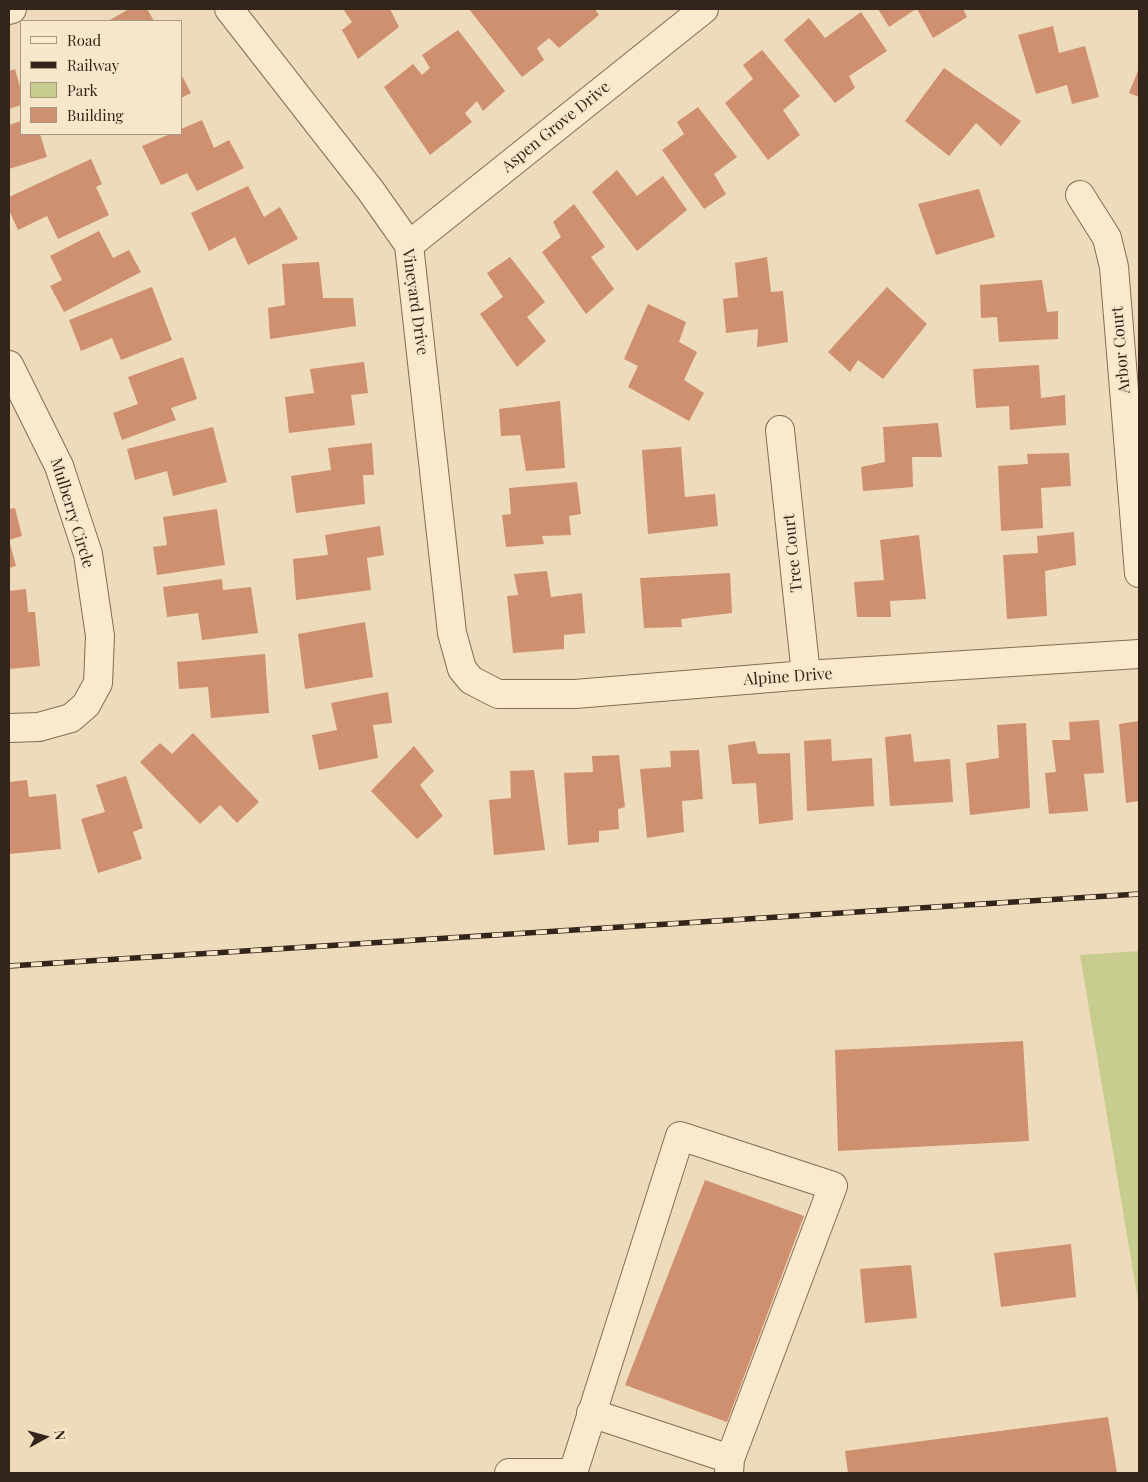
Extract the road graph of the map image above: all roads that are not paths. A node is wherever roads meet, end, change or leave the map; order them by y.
1 (230, 9) edge
2 (689, 13) edge
3 (1080, 195) dead end
4 (409, 245) junction
5 (9, 365) edge
6 (780, 430) dead end
7 (1139, 573) edge
8 (458, 653) joint
9 (1139, 654) edge
10 (806, 676) junction
11 (9, 728) edge
12 (591, 1414) junction
13 (730, 1466) edge
14 (509, 1473) edge

1 - 4 street, Vineyard Drive
2 - 4 street, Aspen Grove Drive
3 - 7 street, Arbor Court
4 - 8 street, Vineyard Drive
5 - 11 street, Mulberry Circle
6 - 10 street, Tree Court
8 - 10 street, Alpine Drive
9 - 10 street, Alpine Drive
12 - 13 street
12 - 13 street
12 - 14 street

